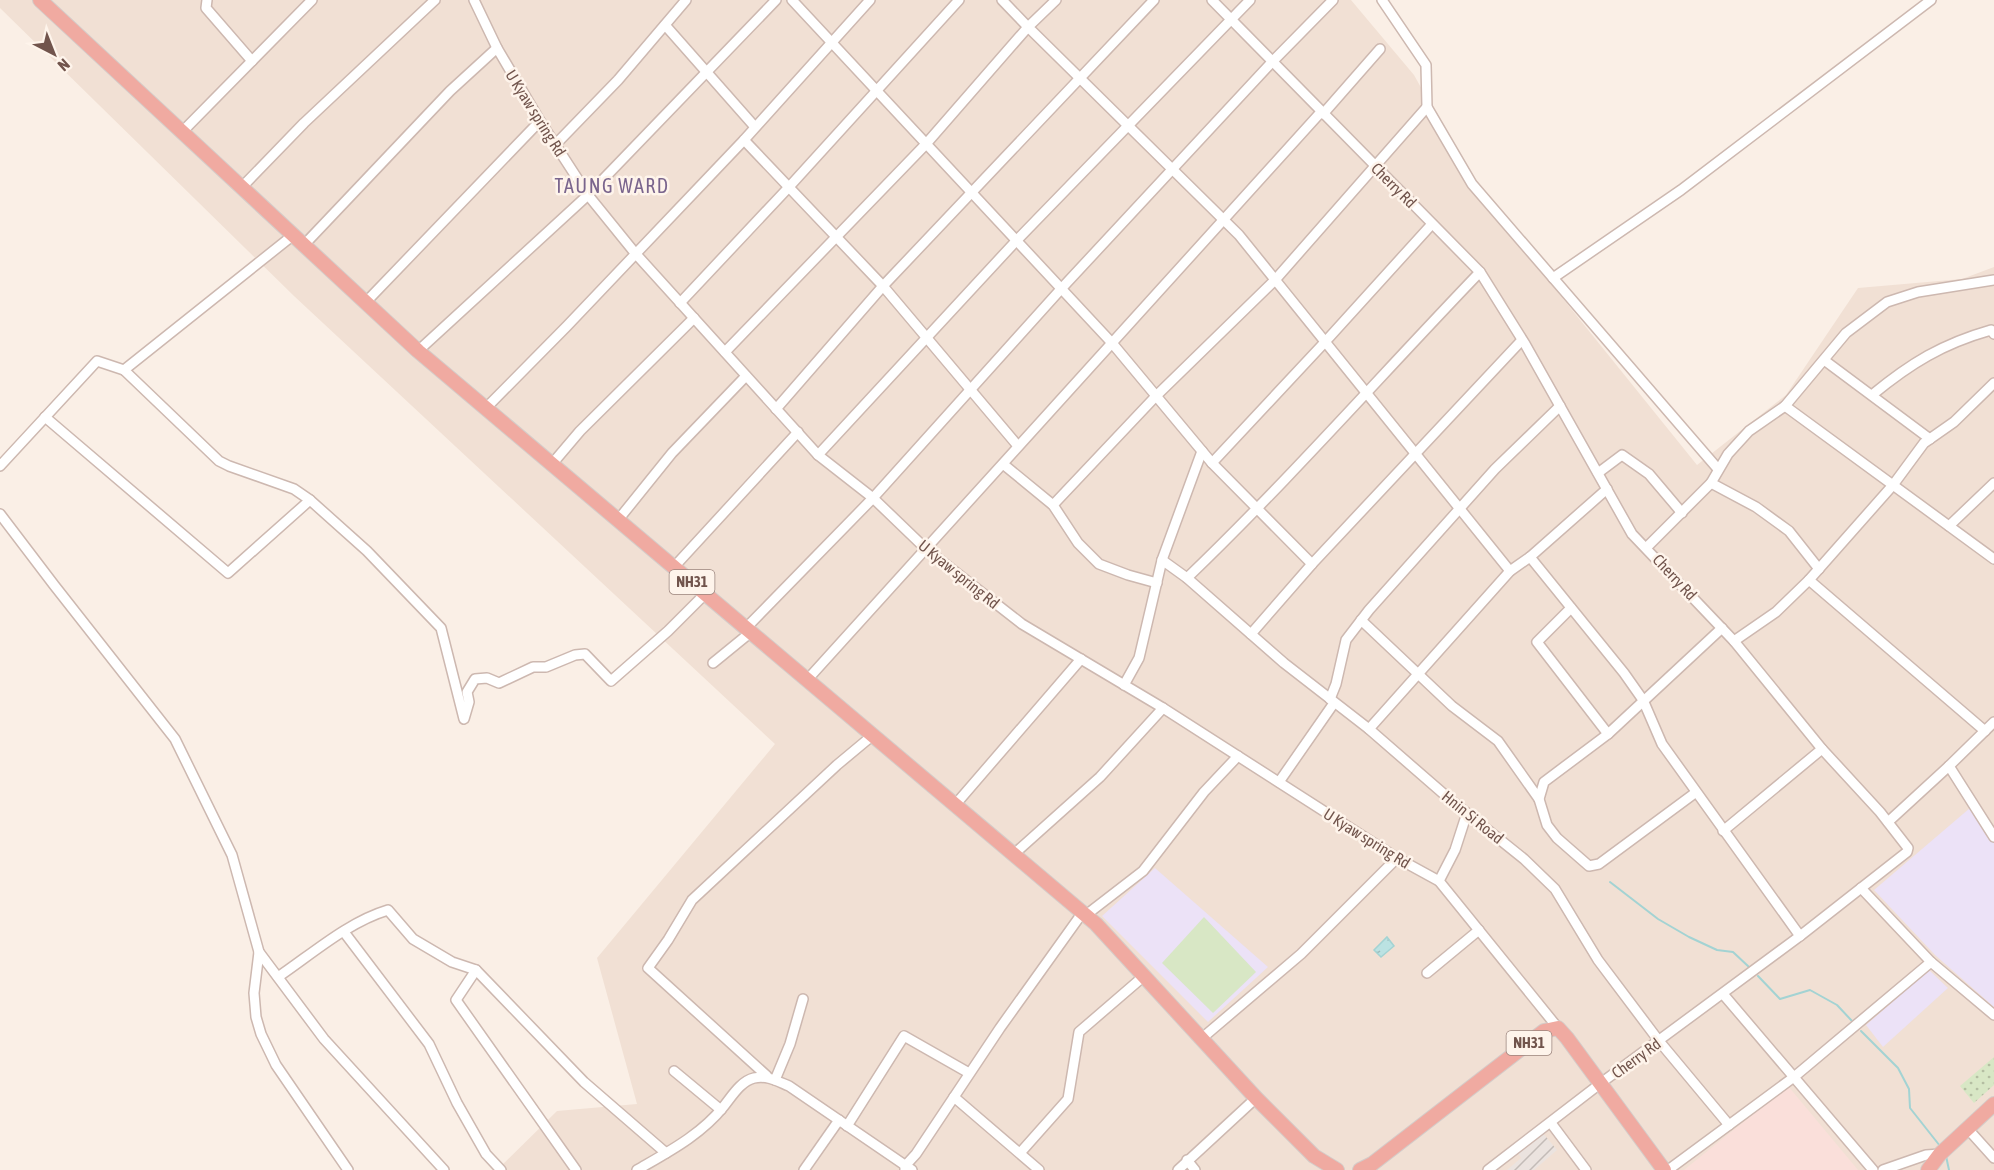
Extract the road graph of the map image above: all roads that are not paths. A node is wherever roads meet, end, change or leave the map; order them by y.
1 (40, 0) edge
2 (207, 0) edge
3 (312, 0) edge
4 (435, 0) edge
5 (474, 0) edge
6 (686, 0) edge
7 (776, 0) edge
8 (792, 0) edge
9 (870, 0) edge
10 (959, 0) edge
11 (1002, 0) edge
12 (1056, 0) edge
13 (1154, 0) edge
14 (1212, 0) edge
15 (1250, 0) edge
16 (1333, 0) edge
17 (1382, 0) edge
18 (1932, 0) edge
19 (1231, 19) junction
20 (665, 25) junction
21 (1028, 27) junction
22 (831, 42) junction
23 (497, 48) junction
24 (1380, 49) dead end
25 (252, 61) junction
26 (1272, 62) junction
27 (706, 72) junction
28 (1079, 77) junction
29 (877, 91) junction
30 (1428, 107) junction
31 (1322, 113) junction
32 (540, 121) junction
33 (1128, 125) junction
34 (755, 127) junction
35 (182, 132) junction
36 (744, 140) junction
37 (926, 144) junction
38 (555, 145) junction
39 (1376, 167) junction
40 (1172, 170) junction
41 (242, 187) junction
42 (789, 187) junction
43 (971, 192) junction
44 (588, 195) junction
45 (1223, 220) junction
46 (1432, 224) junction
47 (292, 236) junction
48 (837, 238) junction
49 (1016, 241) junction
50 (303, 246) junction
51 (635, 254) junction
52 (1480, 272) junction
53 (1553, 278) junction
54 (1275, 280) junction
55 (1994, 280) edge
56 (883, 286) junction
57 (1061, 289) junction
58 (365, 303) junction
59 (680, 303) junction
60 (694, 318) junction
61 (1994, 334) edge
62 (927, 337) junction
63 (1522, 339) junction
64 (1325, 342) junction
65 (1112, 343) junction
66 (418, 351) junction
67 (725, 352) junction
68 (1824, 360) junction
69 (124, 370) junction
70 (747, 376) junction
71 (1994, 383) edge
72 (971, 389) junction
73 (1365, 392) junction
74 (1872, 395) junction
75 (1156, 396) junction
76 (1560, 406) junction
77 (1785, 406) junction
78 (486, 408) junction
79 (776, 409) junction
80 (45, 417) junction
81 (798, 432) junction
82 (1930, 439) junction
83 (1018, 446) junction
84 (1202, 451) junction
85 (1415, 454) junction
86 (819, 455) junction
87 (1212, 463) junction
88 (552, 464) junction
89 (1003, 464) junction
90 (0, 466) edge
91 (1718, 469) junction
92 (1598, 473) junction
93 (1711, 483) junction
94 (1994, 483) edge
95 (1893, 485) junction
96 (1607, 489) junction
97 (873, 498) junction
98 (310, 500) junction
99 (1053, 505) junction
100 (1258, 509) junction
101 (1460, 509) junction
102 (1682, 513) junction
103 (0, 514) edge
104 (618, 520) junction
105 (1949, 526) junction
106 (1647, 547) junction
107 (926, 549) junction
108 (1530, 557) junction
109 (1994, 559) edge
110 (1162, 560) junction
111 (1312, 564) junction
112 (674, 567) junction
113 (1819, 569) junction
114 (1510, 571) junction
115 (1188, 578) junction
116 (1809, 580) junction
117 (1157, 583) junction
118 (705, 594) junction
119 (1571, 608) junction
120 (1361, 620) junction
121 (1722, 628) junction
122 (748, 630) junction
123 (1251, 634) junction
124 (1734, 641) junction
125 (1081, 659) junction
126 (713, 663) dead end
127 (1418, 675) junction
128 (807, 680) junction
129 (1124, 685) junction
130 (1643, 700) junction
131 (1332, 701) junction
132 (1162, 708) junction
133 (1994, 722) edge
134 (1369, 729) junction
135 (1984, 731) junction
136 (1608, 734) junction
137 (873, 735) junction
138 (1822, 749) junction
139 (1238, 756) junction
140 (1949, 766) junction
141 (1279, 782) junction
142 (1695, 793) junction
143 (1539, 799) junction
144 (955, 805) junction
145 (1467, 813) junction
146 (1888, 822) junction
147 (1724, 831) junction
148 (1994, 837) edge
149 (1014, 854) junction
150 (1397, 858) junction
151 (1439, 880) junction
152 (1861, 888) junction
153 (1084, 914) junction
154 (1479, 930) junction
155 (344, 932) junction
156 (1800, 936) junction
157 (259, 952) junction
158 (1931, 962) junction
159 (476, 970) junction
160 (1427, 973) dead end
161 (1144, 976) junction
162 (278, 977) junction
163 (1723, 994) junction
164 (803, 999) dead end
165 (1994, 1015) edge
166 (1558, 1028) junction
167 (1202, 1039) junction
168 (1659, 1041) junction
169 (674, 1071) dead end
170 (969, 1073) junction
171 (1794, 1077) junction
172 (771, 1078) junction
173 (1601, 1083) junction
174 (954, 1097) junction
175 (1256, 1098) junction
176 (1994, 1104) edge
177 (721, 1110) junction
178 (843, 1123) junction
179 (1551, 1123) junction
180 (1729, 1125) junction
181 (1967, 1128) junction
182 (1943, 1152) junction
183 (666, 1153) junction
184 (1020, 1153) junction
185 (1994, 1158) edge
186 (654, 1160) junction
187 (1187, 1160) junction
188 (908, 1169) edge
189 (348, 1170) edge
190 (444, 1170) edge
191 (501, 1170) edge
192 (576, 1170) edge
193 (637, 1170) edge
194 (662, 1170) edge
195 (804, 1170) edge
196 (1039, 1170) edge
197 (1178, 1170) edge
198 (1195, 1170) edge
199 (1337, 1170) edge
200 (1360, 1170) edge
201 (1488, 1170) edge
202 (1586, 1170) edge
203 (1666, 1170) edge
204 (1873, 1170) edge
205 (1883, 1170) edge
206 (1929, 1170) edge

1 - 35 highway, NH31
2 - 25 street
3 - 25 street
4 - 41 street
5 - 23 street, U Kyaw spring Rd
6 - 20 street
7 - 27 street
8 - 22 street
9 - 22 street
10 - 29 street
11 - 21 street
12 - 21 street
13 - 28 street
14 - 19 street, Cherry Rd
15 - 19 street
16 - 26 street
17 - 30 street
18 - 53 street
19 - 26 street, Cherry Rd
19 - 33 street
20 - 27 street
20 - 38 street
21 - 28 street
21 - 37 street
22 - 29 street
22 - 34 street
23 - 32 street, U Kyaw spring Rd
23 - 50 street
24 - 31 street
25 - 35 street
26 - 31 street, Cherry Rd
26 - 40 street
27 - 34 street
27 - 44 street
28 - 33 street
28 - 43 street
29 - 37 street
29 - 42 street
30 - 39 street
30 - 53 street
31 - 39 street, Cherry Rd
31 - 45 street
32 - 38 street, U Kyaw spring Rd
32 - 58 street
33 - 40 street
33 - 49 street
34 - 36 street
35 - 41 highway, NH31
36 - 42 street
36 - 51 street
37 - 43 street
37 - 48 street
38 - 44 street, U Kyaw spring Rd
39 - 46 street, Cherry Rd
39 - 54 street
40 - 45 street
40 - 57 street
41 - 47 highway, NH31
42 - 48 street
42 - 59 street
43 - 49 street
43 - 56 street
44 - 51 street, U Kyaw spring Rd
44 - 66 street
45 - 54 street
45 - 65 street
46 - 52 street, Cherry Rd
46 - 64 street
47 - 50 highway, NH31
47 - 69 street
48 - 56 street
48 - 67 street
49 - 57 street
49 - 62 street
50 - 58 highway, NH31
51 - 59 street, U Kyaw spring Rd
51 - 78 street
52 - 63 street, Cherry Rd
52 - 73 street
53 - 91 street
54 - 64 street
54 - 75 street
55 - 68 street
56 - 62 street
56 - 79 street
57 - 65 street
57 - 72 street
58 - 66 highway, NH31
59 - 60 street, U Kyaw spring Rd
60 - 67 street, U Kyaw spring Rd
60 - 88 street
61 - 74 street
62 - 72 street
62 - 86 street
63 - 76 street, Cherry Rd
63 - 85 street
64 - 73 street
64 - 87 street
65 - 75 street
65 - 83 street
66 - 78 highway, NH31
67 - 70 street, U Kyaw spring Rd
68 - 74 street
68 - 77 street
69 - 80 street
69 - 98 street
70 - 79 street, U Kyaw spring Rd
70 - 104 street
71 - 82 street
72 - 83 street
72 - 97 street
73 - 85 street
73 - 100 street
74 - 82 street
75 - 84 street
75 - 99 street
76 - 92 street, Cherry Rd
76 - 101 street
77 - 91 street
77 - 95 street
78 - 88 highway, NH31
79 - 81 street, U Kyaw spring Rd
80 - 90 street
80 - 98 street
81 - 86 street, U Kyaw spring Rd
81 - 112 street
82 - 95 street
83 - 89 street
84 - 87 street
84 - 110 street
85 - 101 street
85 - 111 street
86 - 97 street, U Kyaw spring Rd
87 - 100 street
88 - 104 highway, NH31
89 - 99 street
89 - 107 street
91 - 93 street
92 - 96 street, Cherry Rd
92 - 102 street
93 - 102 street
93 - 113 street
94 - 105 street
95 - 105 street
95 - 113 street
96 - 106 street, Cherry Rd
96 - 108 street
97 - 107 street, U Kyaw spring Rd
97 - 122 street
98 - 118 street
99 - 117 street
100 - 111 street
100 - 115 street
101 - 114 street
101 - 120 street
102 - 106 street
103 - 157 street
104 - 112 highway, NH31
105 - 109 street
106 - 121 street, Cherry Rd
107 - 125 street, U Kyaw spring Rd
107 - 128 street
108 - 114 street
108 - 119 street
110 - 115 street, Hnin Si Road
110 - 117 street
111 - 123 street
112 - 118 highway, NH31
113 - 116 street
114 - 127 street
115 - 123 street, Hnin Si Road
116 - 124 street
116 - 135 street
117 - 129 street
118 - 122 highway, NH31
119 - 130 street
119 - 136 street
120 - 127 street
120 - 131 street
121 - 124 street, Cherry Rd
121 - 130 street
122 - 126 street
122 - 128 highway, NH31
123 - 131 street, Hnin Si Road
124 - 138 street, Cherry Rd
125 - 129 street, U Kyaw spring Rd
125 - 144 street
127 - 134 street
127 - 143 street
128 - 137 highway, NH31
129 - 132 street, U Kyaw spring Rd
130 - 136 street
130 - 142 street
131 - 134 street, Hnin Si Road
131 - 141 street
132 - 139 street, U Kyaw spring Rd
132 - 149 street
133 - 135 street
134 - 145 street, Hnin Si Road
135 - 140 street
136 - 143 street
137 - 144 highway, NH31
137 - 172 street
138 - 146 street, Cherry Rd
138 - 147 street
139 - 141 street, U Kyaw spring Rd
139 - 153 street
140 - 146 street
140 - 148 street
141 - 150 street, U Kyaw spring Rd
142 - 143 street
142 - 147 street
144 - 149 highway, NH31
145 - 151 street
145 - 168 street, Hnin Si Road
146 - 152 street, Cherry Rd
147 - 156 street
149 - 153 highway, NH31
150 - 151 street, U Kyaw spring Rd
150 - 167 street
151 - 154 street, U Kyaw spring Rd
152 - 156 street, Cherry Rd
152 - 158 street
153 - 161 highway, NH31
153 - 170 street
154 - 160 street
154 - 166 street, U Kyaw spring Rd
155 - 159 street
155 - 162 street
155 - 191 street
156 - 163 street, Cherry Rd
157 - 162 street
157 - 189 street
158 - 165 street
158 - 171 street
159 - 183 street
159 - 192 street
161 - 167 highway, NH31
161 - 184 street
162 - 190 street
163 - 168 street, Cherry Rd
163 - 171 street
164 - 172 street
166 - 173 highway, NH31
166 - 200 highway, NH31
167 - 175 highway, NH31
168 - 173 street, Cherry Rd
168 - 180 street, Hnin Si Road
169 - 177 street
170 - 174 street
170 - 178 street
171 - 180 street
171 - 204 street
172 - 177 street
172 - 178 street
173 - 179 street, Cherry Rd
173 - 203 highway, NH31
174 - 184 street
174 - 188 street
175 - 187 street
175 - 199 highway, NH31
176 - 181 highway
177 - 183 street
178 - 188 street
178 - 195 street
179 - 201 street, Cherry Rd
179 - 202 street
180 - 203 street
181 - 182 highway
181 - 185 street
182 - 205 street
182 - 206 highway
183 - 186 street
184 - 196 street
186 - 193 street
186 - 194 street
187 - 197 street
187 - 198 street

